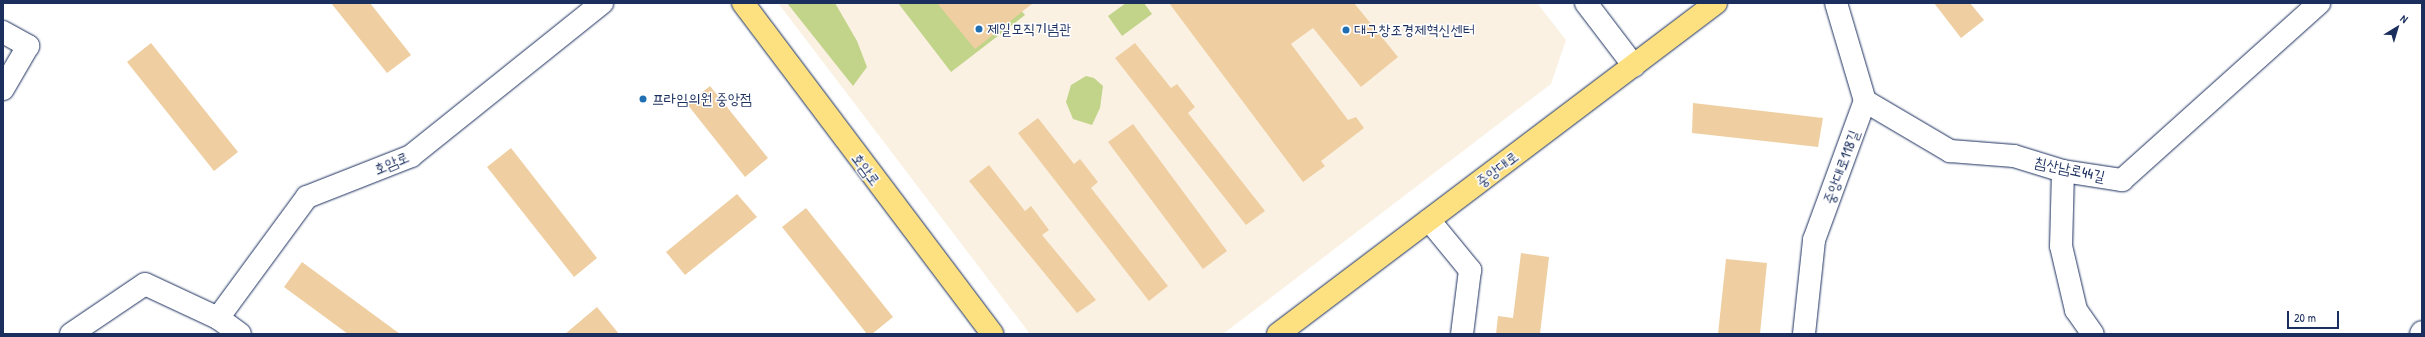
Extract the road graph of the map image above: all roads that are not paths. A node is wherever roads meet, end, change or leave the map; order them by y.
1 (602, 3) edge
2 (743, 3) edge
3 (1586, 3) edge
4 (1716, 3) edge
5 (1836, 3) edge
6 (2319, 3) edge
7 (3, 32) edge
8 (1634, 66) junction
9 (3, 89) edge
10 (1865, 100) junction
11 (2063, 171) junction
12 (1429, 220) junction
13 (218, 318) junction
14 (71, 334) edge
15 (240, 334) edge
16 (992, 334) edge
17 (1278, 334) edge
18 (1462, 334) edge
19 (1804, 334) edge
20 (2093, 334) edge

1 - 13 street, 호암로
2 - 16 main road, 호암로
3 - 8 street
4 - 8 main road, 중앙대로
5 - 10 street
6 - 11 street, 침산남로44길
7 - 9 street
8 - 12 main road, 중앙대로
10 - 11 street, 침산남로44길
10 - 19 street, 중앙대로118길
11 - 20 street
12 - 17 main road, 중앙대로
12 - 18 street
13 - 14 street
13 - 15 street

